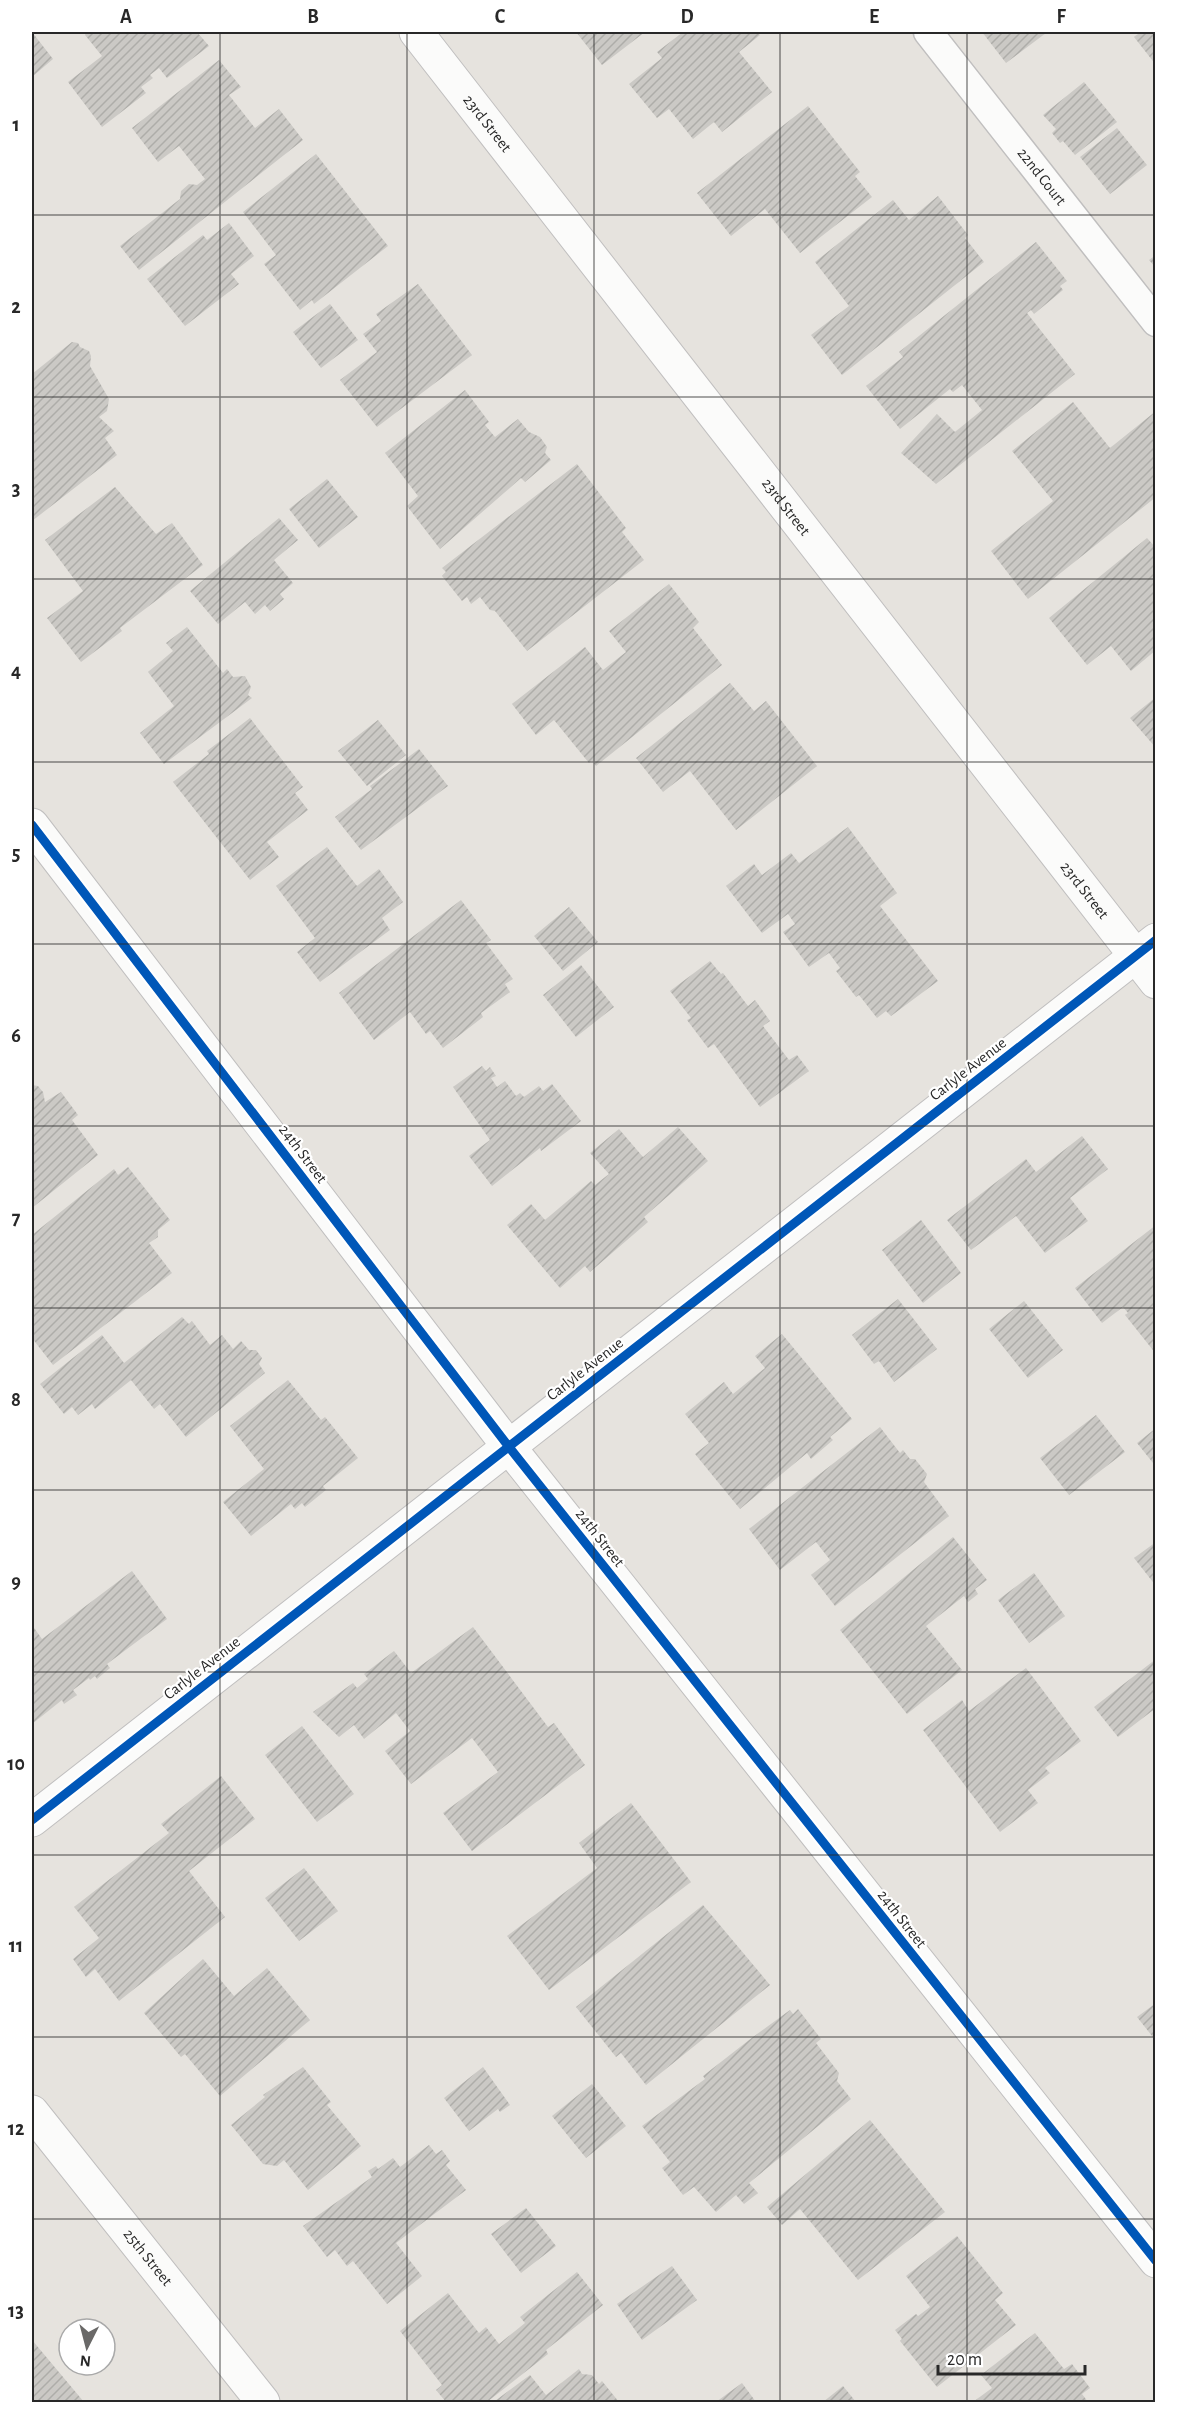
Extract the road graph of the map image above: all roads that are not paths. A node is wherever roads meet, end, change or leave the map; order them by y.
1 (416, 32) edge
2 (928, 32) edge
3 (1155, 322) edge
4 (32, 825) edge
5 (1145, 948) edge
6 (1155, 982) edge
7 (509, 1448) junction
8 (32, 1820) edge
9 (32, 2112) edge
10 (1155, 2261) edge
11 (263, 2403) edge

1 - 5 street, 23rd Street
2 - 3 lane, 22nd Court
4 - 7 street, 24th Street
5 - 6 street, 23rd Street
5 - 7 street, Carlyle Avenue
7 - 8 street, Carlyle Avenue
7 - 10 street, 24th Street
9 - 11 street, 25th Street

